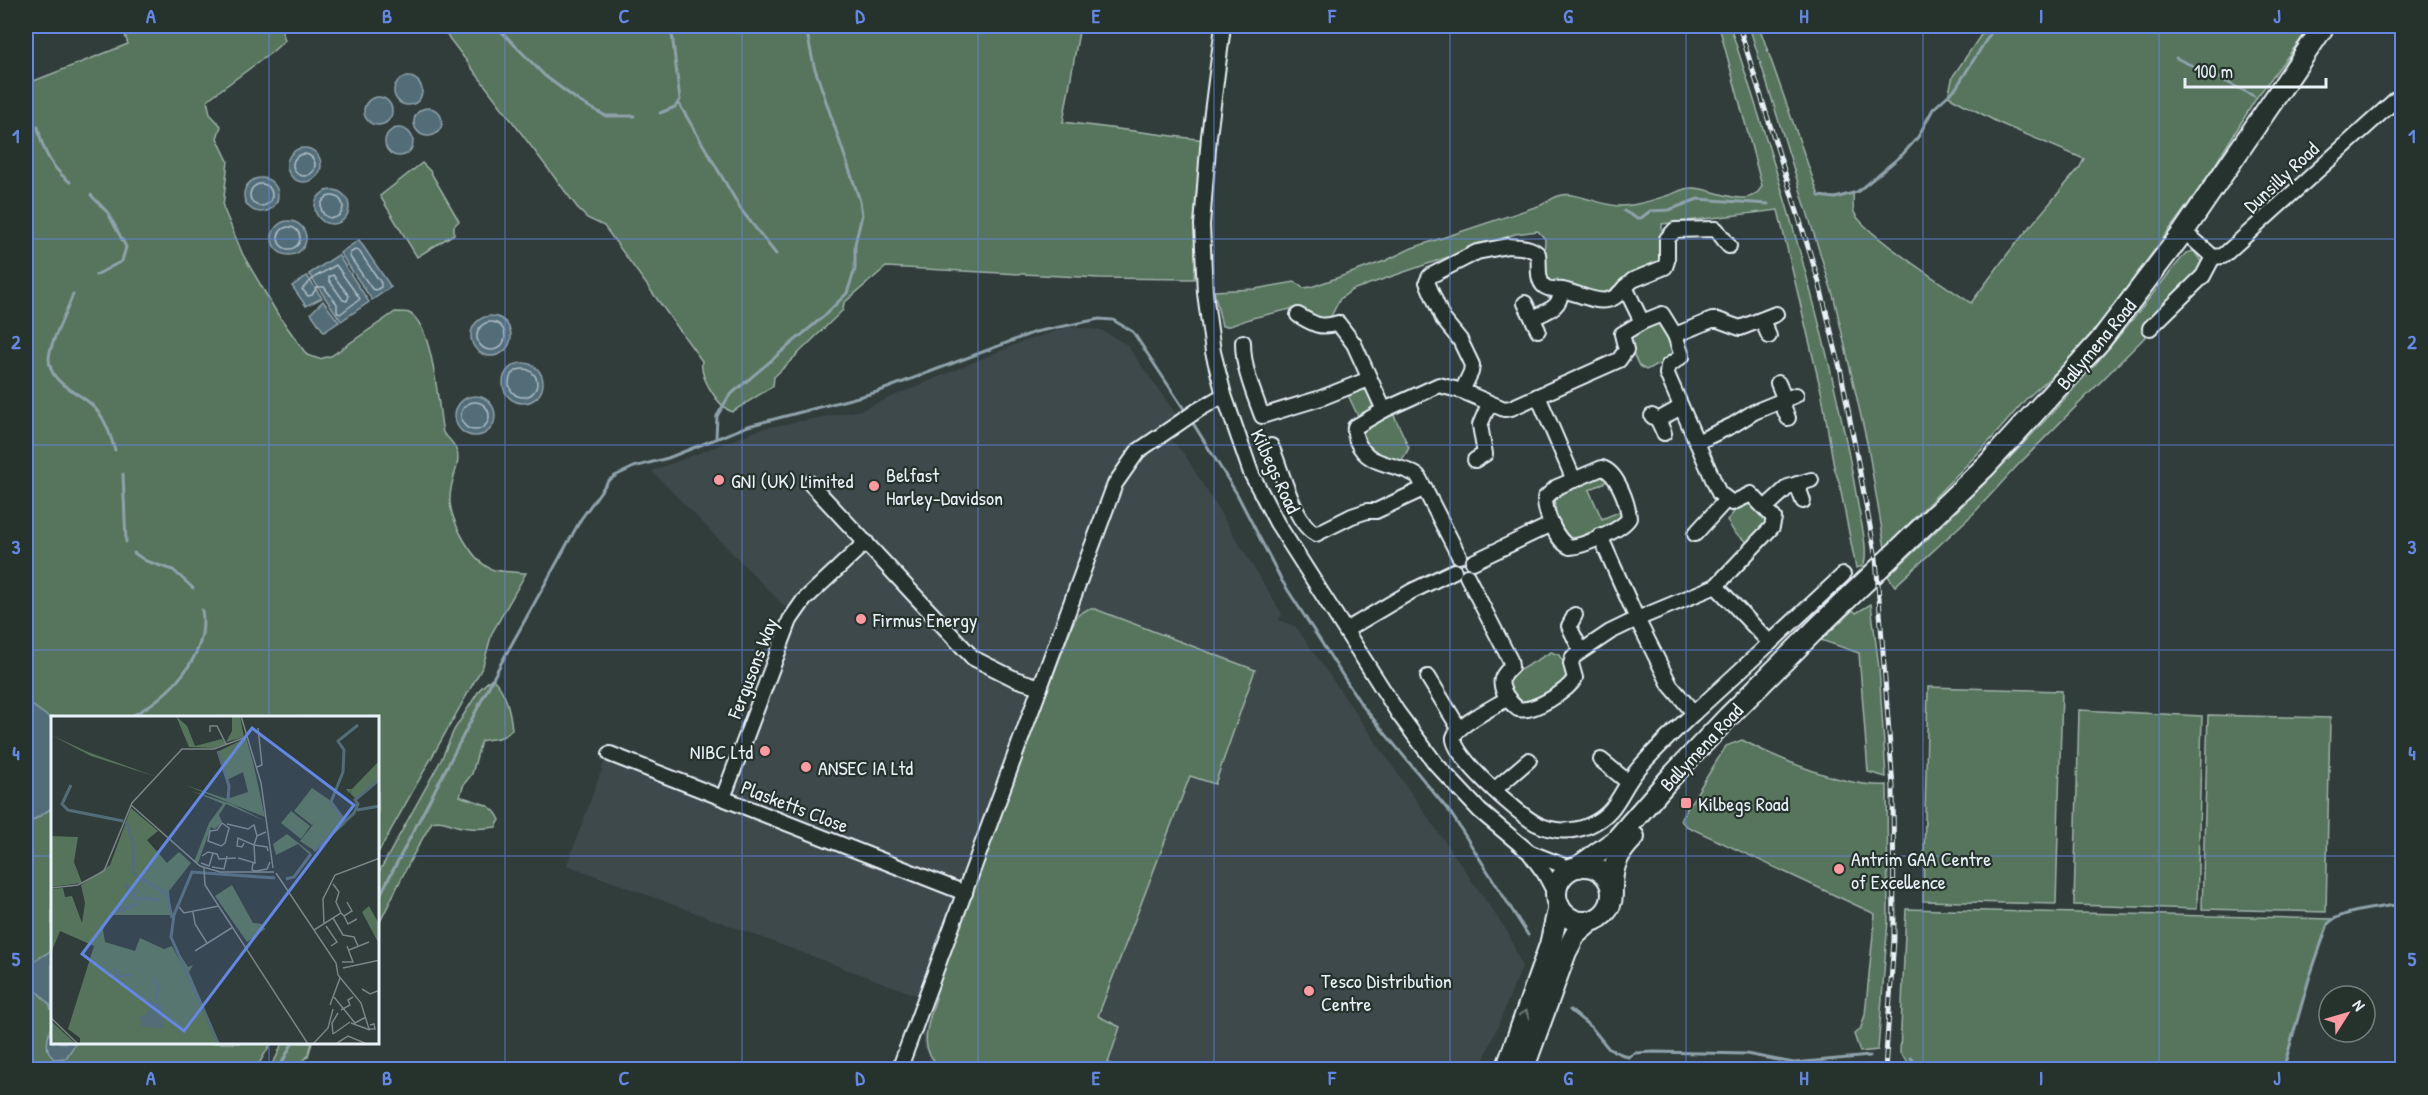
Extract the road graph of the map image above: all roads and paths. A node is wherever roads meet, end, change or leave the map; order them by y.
1 (1223, 26) edge
2 (2324, 26) edge
3 (2403, 94) edge
4 (2184, 231) junction
5 (1729, 246) dead end
6 (2213, 257) junction
7 (1625, 287) junction
8 (1561, 290) junction
9 (1525, 303) dead end
10 (1298, 315) dead end
11 (1776, 315) dead end
12 (1762, 320) junction
13 (1642, 322) junction
14 (2150, 328) dead end
15 (1674, 335) junction
16 (1768, 336) dead end
17 (1243, 342) dead end
18 (1369, 379) junction
19 (1778, 383) dead end
20 (1462, 391) junction
21 (1224, 394) junction
22 (1538, 396) junction
23 (1787, 399) junction
24 (1489, 404) junction
25 (1681, 407) junction
26 (1202, 408) junction
27 (1384, 410) junction
28 (1788, 418) dead end
29 (1232, 421) junction
30 (1664, 433) dead end
31 (1696, 442) junction
32 (1271, 446) dead end
33 (1485, 459) dead end
34 (1574, 480) junction
35 (1811, 480) dead end
36 (810, 483) dead end
37 (1797, 484) junction
38 (1425, 488) junction
39 (1726, 500) junction
40 (1803, 501) dead end
41 (1765, 508) junction
42 (1552, 524) junction
43 (1695, 534) dead end
44 (1600, 536) junction
45 (866, 542) junction
46 (1459, 556) junction
47 (1473, 562) junction
48 (1454, 571) junction
49 (1823, 573) dead end
50 (1467, 576) junction
51 (1716, 586) junction
52 (1637, 619) junction
53 (1567, 621) dead end
54 (1822, 623) junction
55 (1346, 630) junction
56 (1770, 643) junction
57 (1581, 651) junction
58 (1428, 678) dead end
59 (1040, 687) junction
60 (1508, 698) junction
61 (1694, 713) junction
62 (1460, 728) junction
63 (610, 754) dead end
64 (1529, 760) dead end
65 (1601, 760) dead end
66 (1628, 782) junction
67 (1494, 790) junction
68 (723, 798) junction
69 (1529, 852) junction
70 (1575, 868) junction
71 (1612, 888) junction
72 (965, 894) junction
73 (1558, 900) junction
74 (1592, 921) junction
75 (899, 1070) edge
76 (1506, 1070) edge
77 (1523, 1070) edge

1 - 21 street, Kilbegs Road
2 - 4 highway, Ballymena Road
3 - 6 street, Dunsilly Road
4 - 6 street
4 - 54 highway, Ballymena Road
5 - 7 street
6 - 14 street
7 - 8 street
7 - 13 street
8 - 9 street
8 - 20 street
10 - 18 street
11 - 12 street
12 - 15 street
12 - 16 street
13 - 15 street
13 - 22 street
15 - 25 street
17 - 18 street
18 - 27 street
19 - 23 street
20 - 24 street
20 - 27 street
21 - 26 street
21 - 29 street, Kilbegs Road
22 - 24 street
22 - 34 street
23 - 28 street
23 - 31 street
24 - 33 street
25 - 30 street
25 - 31 street
26 - 29 street
26 - 59 street
27 - 38 street
29 - 55 street, Kilbegs Road
31 - 39 street
32 - 38 street
34 - 42 street
34 - 44 street
35 - 37 street
36 - 45 street
37 - 40 street
37 - 41 street
38 - 46 street
39 - 41 street
39 - 43 street
41 - 51 street
42 - 44 street
42 - 47 street
44 - 52 street
45 - 59 street
45 - 68 street, Fergusons Way
46 - 47 street
46 - 48 street
47 - 50 street
48 - 50 street
48 - 55 street
49 - 56 street
50 - 60 street
51 - 52 street
51 - 56 street
52 - 57 street
52 - 61 street
53 - 57 street
54 - 70 highway, Ballymena Road
54 - 71 highway, Ballymena Road
55 - 69 street, Kilbegs Road
56 - 61 street
57 - 60 street
58 - 62 street
59 - 72 street
60 - 62 street
61 - 66 street
62 - 67 street
63 - 68 street, Plasketts Close
64 - 67 street
65 - 66 street
66 - 67 street
68 - 72 street, Plasketts Close
69 - 70 street, Kilbegs Road
69 - 73 street, Kilbegs Road
70 - 71 highway
70 - 73 highway
71 - 74 highway
72 - 75 street
73 - 74 highway
76 -> 73 highway
74 - 77 highway

